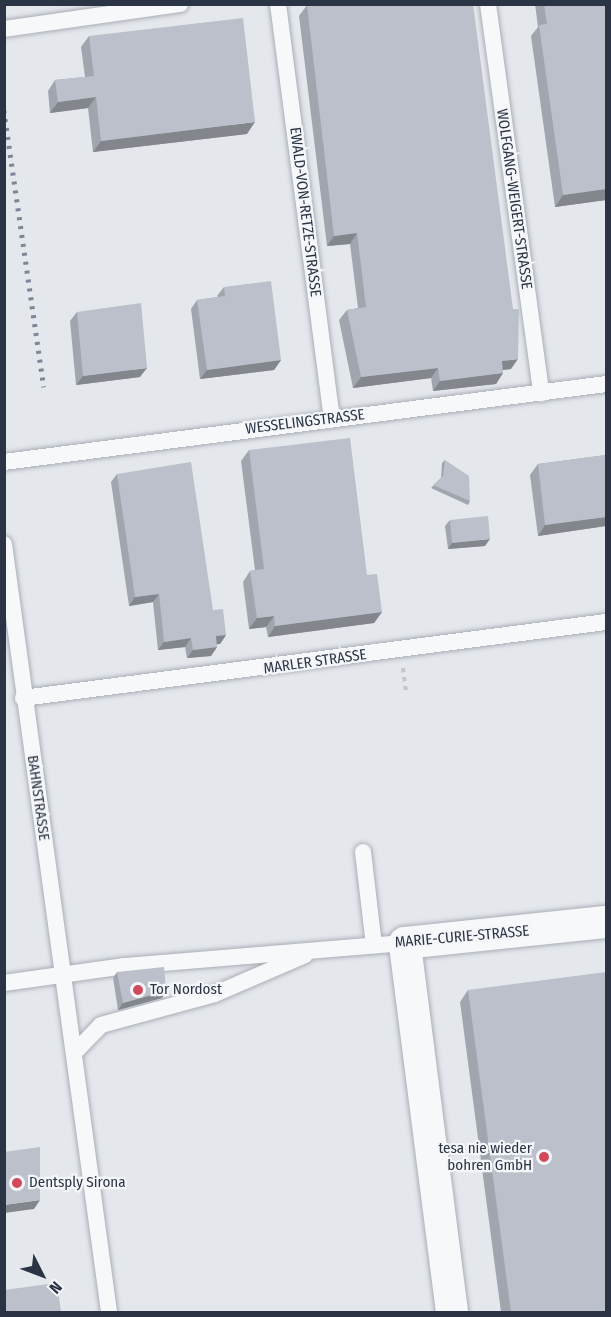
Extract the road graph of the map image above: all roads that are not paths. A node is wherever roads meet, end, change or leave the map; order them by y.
1 (180, 4) edge
2 (279, 4) edge
3 (488, 4) edge
4 (4, 29) edge
5 (606, 384) edge
6 (541, 393) junction
7 (332, 419) junction
8 (4, 462) edge
9 (4, 544) edge
10 (7, 591) edge
11 (606, 622) edge
12 (23, 698) junction
13 (363, 852) dead end
14 (606, 922) edge
15 (405, 943) junction
16 (374, 945) junction
17 (318, 949) junction
18 (64, 975) junction
19 (4, 983) edge
20 (75, 1052) junction
21 (109, 1312) edge
22 (452, 1312) edge

1 - 4 lane
2 - 7 lane, EWALD-VON-RETZE-STRASSE
3 - 6 lane, WOLFGANG-WEIGERT-STRASSE
5 - 6 lane, WESSELINGSTRASSE
6 - 7 lane, WESSELINGSTRASSE
7 - 8 lane, WESSELINGSTRASSE
9 - 10 lane, BAHNSTRASSE
10 - 12 lane, BAHNSTRASSE
11 - 12 lane, MARLER STRASSE
12 - 18 lane, BAHNSTRASSE
13 - 16 lane
14 - 15 street, MARIE-CURIE-STRASSE
15 - 16 lane, MARIE-CURIE-STRASSE
15 - 22 street
16 - 17 lane, MARIE-CURIE-STRASSE
17 - 18 lane, MARIE-CURIE-STRASSE
17 - 20 lane
18 - 19 lane
18 - 20 lane, BAHNSTRASSE
20 - 21 lane, BAHNSTRASSE

